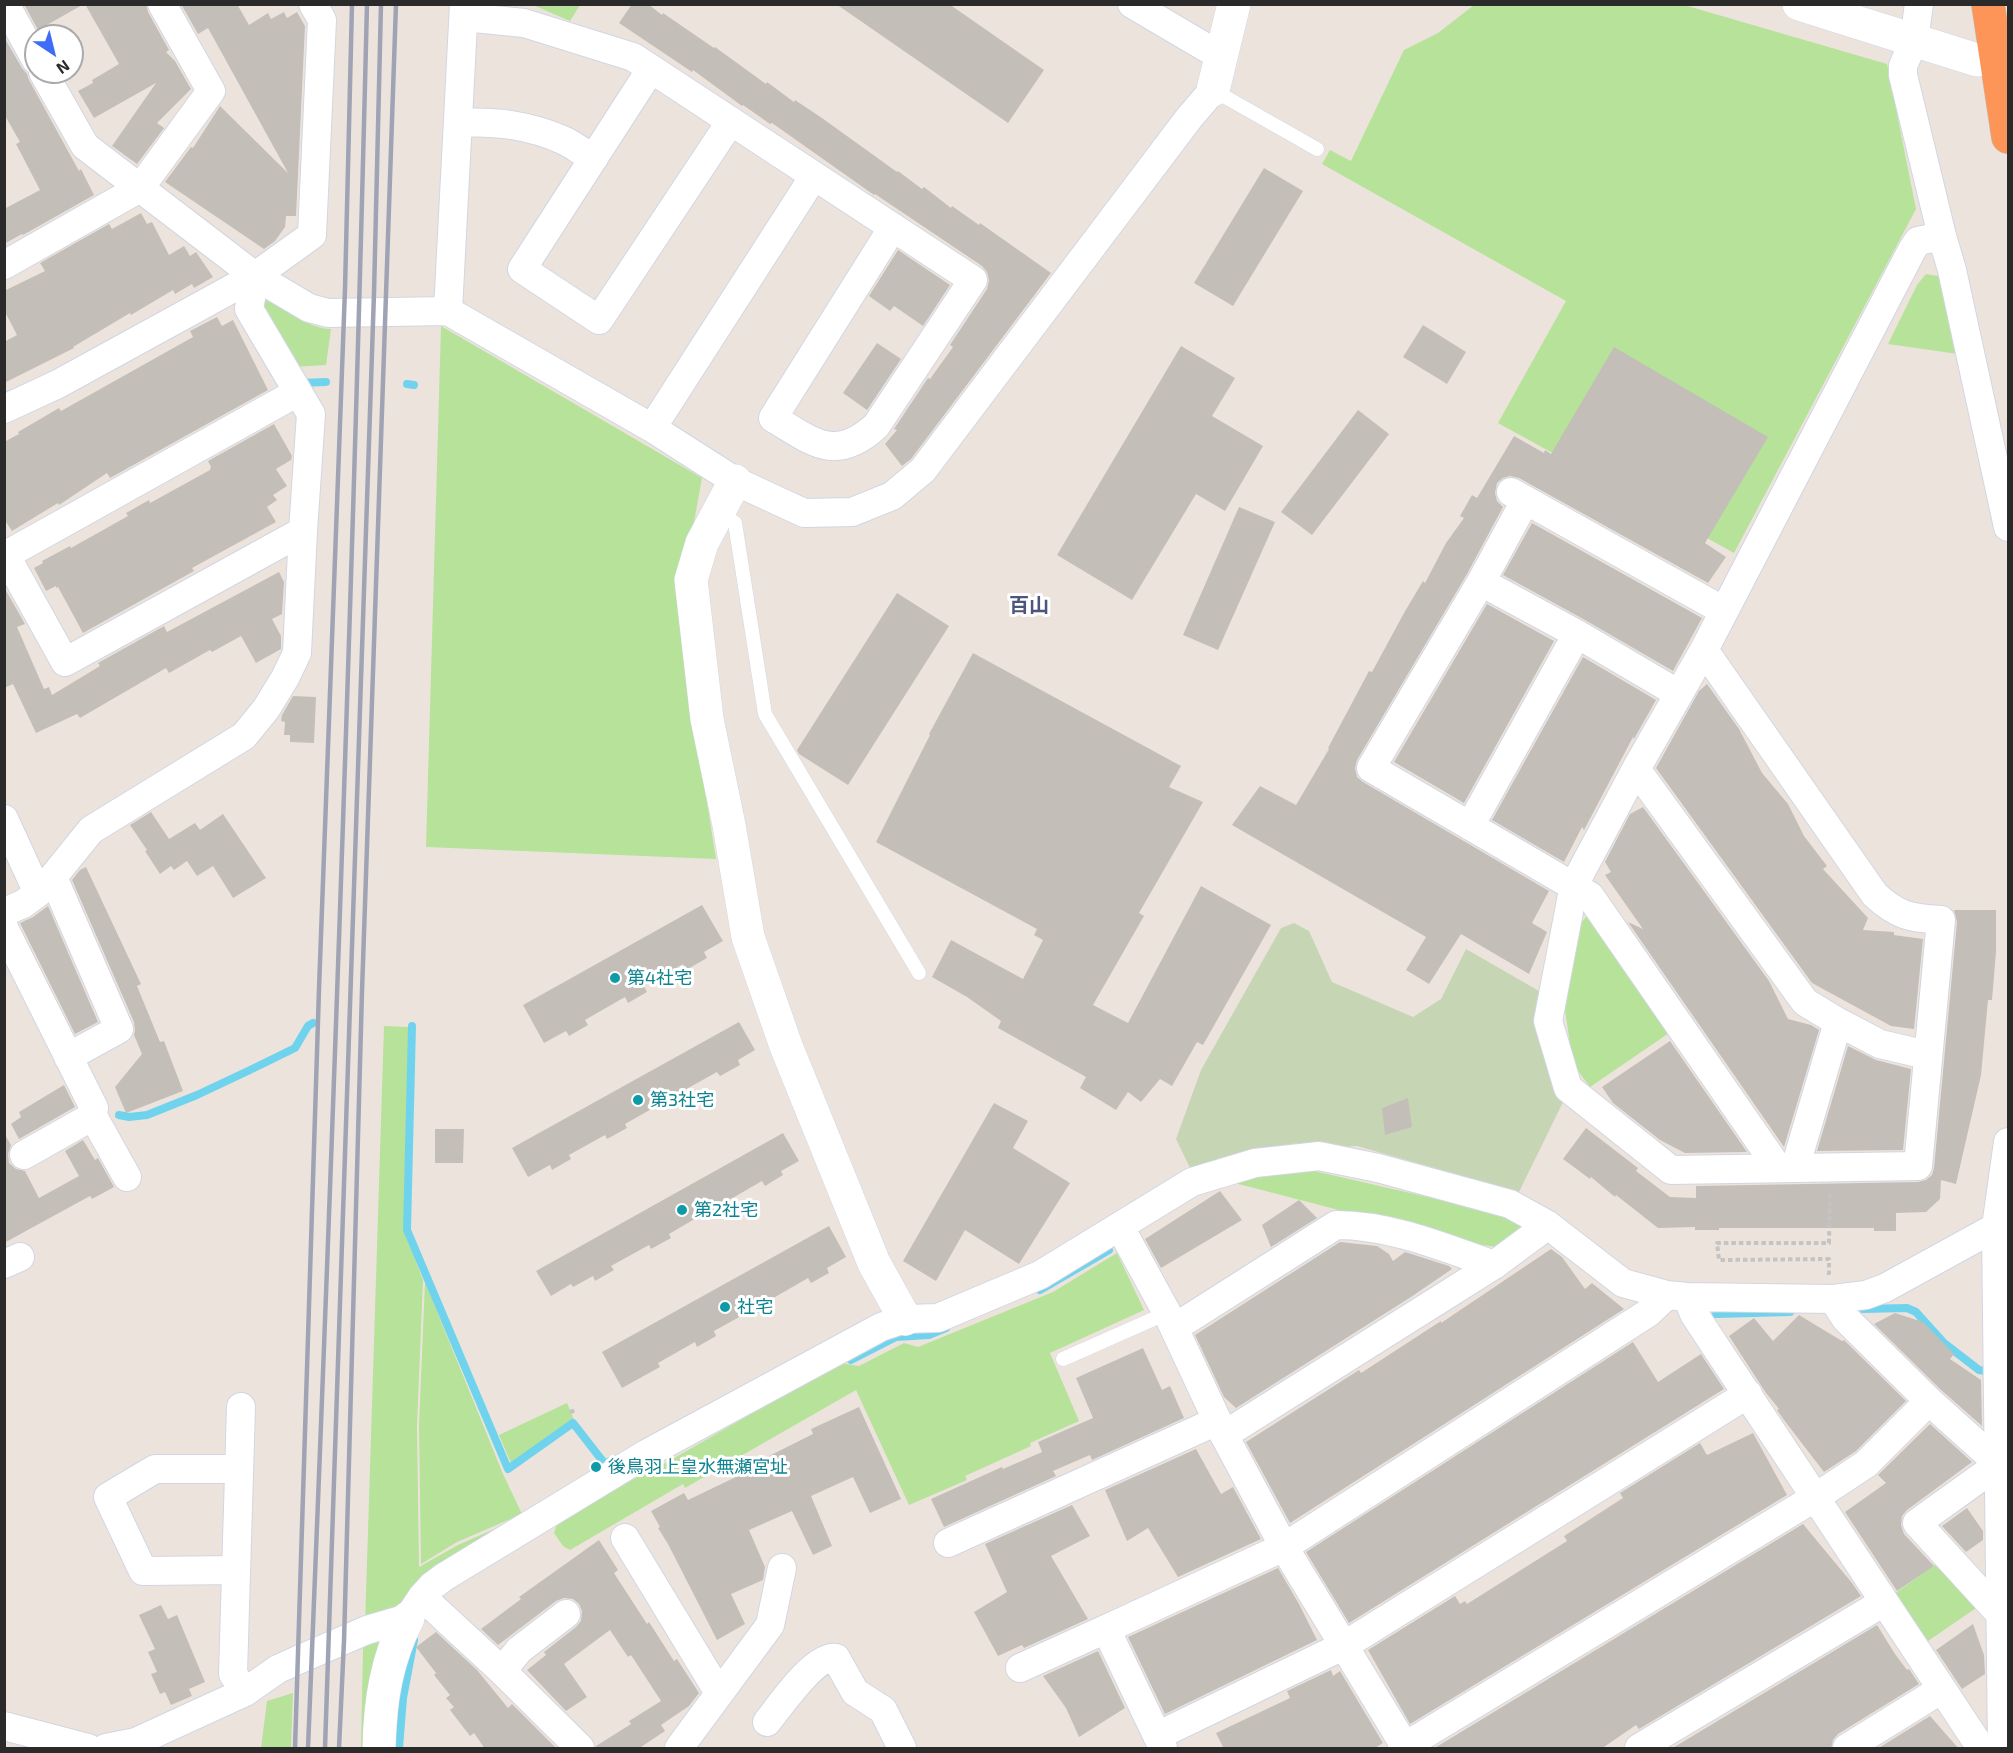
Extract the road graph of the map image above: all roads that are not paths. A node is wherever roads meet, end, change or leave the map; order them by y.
1 (5, 4) edge
2 (162, 4) edge
3 (313, 4) edge
4 (1132, 4) edge
5 (1234, 4) edge
6 (1799, 4) edge
7 (1919, 4) edge
8 (1988, 4) edge
9 (464, 10) edge
10 (24, 38) edge
11 (1914, 40) junction
12 (1222, 57) junction
13 (1977, 60) dead end
14 (651, 69) junction
15 (50, 84) edge
16 (1213, 90) junction
17 (731, 121) junction
18 (458, 123) junction
19 (2008, 137) edge
20 (1317, 149) dead end
21 (594, 158) junction
22 (814, 176) junction
23 (140, 188) junction
24 (893, 227) junction
25 (1941, 236) junction
26 (4, 265) edge
27 (255, 276) junction
28 (448, 311) junction
29 (298, 392) junction
30 (4, 410) edge
31 (652, 428) junction
32 (735, 481) junction
33 (718, 512) junction
34 (2008, 527) edge
35 (303, 531) junction
36 (5, 554) edge
37 (1481, 582) junction
38 (1724, 611) junction
39 (1577, 634) junction
40 (1704, 650) junction
41 (1679, 693) junction
42 (1636, 769) junction
43 (4, 819) edge
44 (1470, 826) junction
45 (45, 885) junction
46 (1574, 885) junction
47 (4, 912) edge
48 (4, 928) edge
49 (919, 973) dead end
50 (1838, 1022) junction
51 (1927, 1055) junction
52 (68, 1057) junction
53 (93, 1116) junction
54 (2008, 1142) edge
55 (24, 1155) dead end
56 (1787, 1168) junction
57 (127, 1177) dead end
58 (1548, 1225) junction
59 (1120, 1227) junction
60 (2002, 1227) edge
61 (1494, 1265) junction
62 (1677, 1296) junction
63 (1833, 1299) junction
64 (905, 1319) junction
65 (1171, 1320) junction
66 (1063, 1359) dead end
67 (1749, 1394) junction
68 (1929, 1401) junction
69 (241, 1407) dead end
70 (1221, 1428) junction
71 (1999, 1464) junction
72 (239, 1469) junction
73 (1816, 1497) junction
74 (625, 1538) dead end
75 (948, 1544) dead end
76 (1284, 1547) junction
77 (782, 1568) dead end
78 (236, 1570) junction
79 (1884, 1602) junction
80 (415, 1608) junction
81 (566, 1614) dead end
82 (2001, 1615) junction
83 (1106, 1629) junction
84 (1345, 1645) junction
85 (1020, 1668) dead end
86 (502, 1671) junction
87 (1942, 1689) junction
88 (244, 1692) junction
89 (719, 1693) junction
90 (767, 1722) dead end
91 (4, 1726) edge
92 (1160, 1742) edge
93 (1650, 1746) edge
94 (1404, 1748) edge
95 (88, 1749) edge
96 (106, 1749) edge
97 (380, 1749) edge
98 (580, 1749) edge
99 (679, 1749) edge
100 (902, 1749) edge
101 (1847, 1749) edge
102 (1981, 1749) edge
103 (2002, 1749) edge

1 - 10 street
2 - 23 street
3 - 27 street
4 - 12 street
5 - 12 street
6 - 11 street
7 - 11 street
8 - 19 highway
9 - 14 street
9 - 18 street
11 - 13 street
11 - 25 street
12 - 16 street
14 - 17 street
14 - 21 street
15 - 23 street
16 - 20 lane
16 - 32 street
17 - 21 street
17 - 22 street
18 - 21 street
18 - 28 street
22 - 24 street
22 - 31 street
23 - 26 street
23 - 27 street
24 - 24 street
25 - 34 street
25 - 38 street
27 - 28 street
27 - 29 street
27 - 30 street
28 - 31 street
29 - 35 street
29 - 36 street
31 - 32 street
32 - 33 street
33 - 49 lane
33 - 64 street
35 - 36 street
35 - 45 street
37 - 38 street
37 - 39 street
37 - 44 street
38 - 40 street
39 - 41 street
39 - 44 street
40 - 41 street
40 - 51 street
41 - 42 street
42 - 46 street
42 - 50 street
43 - 45 street
44 - 46 street
45 - 47 street
45 - 52 street
46 - 56 street
46 - 56 street
48 - 52 street
50 - 51 street
50 - 56 street
51 - 56 street
52 - 53 street
53 - 55 street
53 - 57 street
54 - 60 street
58 - 59 street
58 - 61 street
58 - 62 street
59 - 64 street
59 - 65 street
60 - 63 street
60 - 71 street
61 - 65 street
61 - 70 street
62 - 63 street
62 - 67 street
62 - 76 street
63 - 68 street
64 - 80 street
65 - 66 lane
65 - 70 street
67 - 73 street
67 - 84 street
68 - 71 street
68 - 73 street
69 - 72 street
70 - 75 street
70 - 76 street
71 - 82 street
71 - 82 street
72 - 78 street
72 - 78 street
73 - 79 street
73 - 94 street
74 - 89 street
76 - 83 street
76 - 84 street
77 - 89 street
78 - 88 street
79 - 87 street
79 - 93 street
80 - 86 street
80 - 88 street
80 - 97 street
81 - 86 street
82 - 103 street
83 - 85 street
83 - 92 street
84 - 92 street
84 - 94 street
86 - 98 street
87 - 101 street
87 - 102 street
88 - 96 street
89 - 99 street
90 - 100 street
91 - 95 street

